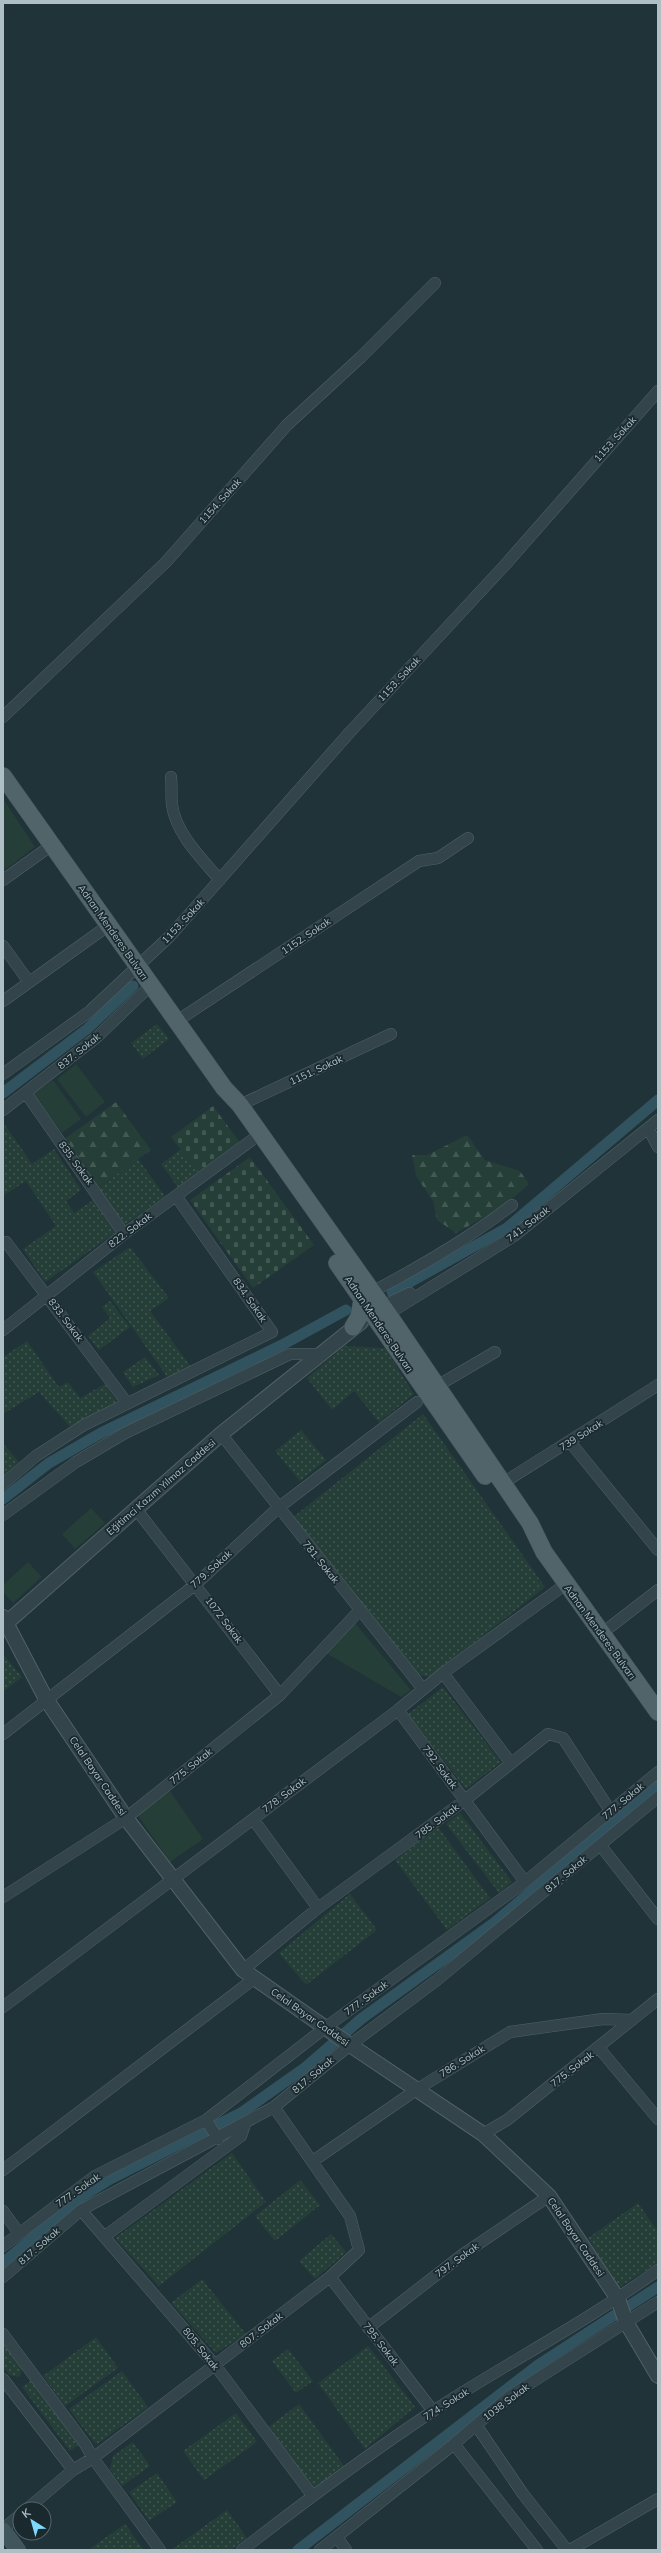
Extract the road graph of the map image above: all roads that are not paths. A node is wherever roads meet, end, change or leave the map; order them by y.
1 (435, 283) dead end
2 (658, 392) edge
3 (3, 717) edge
4 (171, 777) dead end
5 (6, 785) edge
6 (468, 838) dead end
7 (52, 845) junction
8 (3, 880) edge
9 (220, 880) junction
10 (109, 925) junction
11 (3, 946) edge
12 (138, 966) junction
13 (29, 982) junction
14 (151, 985) junction
15 (3, 1001) edge
16 (176, 1021) junction
17 (391, 1034) dead end
18 (3, 1074) edge
19 (224, 1088) junction
20 (26, 1094) junction
21 (240, 1106) junction
22 (3, 1110) edge
23 (658, 1120) edge
24 (648, 1128) junction
25 (257, 1137) junction
26 (658, 1147) edge
27 (176, 1196) junction
28 (512, 1205) dead end
29 (124, 1234) junction
30 (4, 1241) edge
31 (47, 1295) junction
32 (367, 1296) junction
33 (380, 1314) junction
34 (354, 1327) junction
35 (3, 1330) edge
36 (495, 1352) dead end
37 (323, 1354) junction
38 (658, 1385) edge
39 (437, 1386) junction
40 (417, 1402) dead end
41 (127, 1403) junction
42 (221, 1434) junction
43 (570, 1442) junction
44 (503, 1483) junction
45 (3, 1484) edge
46 (278, 1508) junction
47 (136, 1509) junction
48 (3, 1515) edge
49 (658, 1550) edge
50 (544, 1552) junction
51 (196, 1584) junction
52 (566, 1584) junction
53 (658, 1590) edge
54 (360, 1610) junction
55 (4, 1622) edge
56 (601, 1634) junction
57 (443, 1673) junction
58 (423, 1689) junction
59 (280, 1695) junction
60 (46, 1699) junction
61 (398, 1710) junction
62 (658, 1712) edge
63 (3, 1734) edge
64 (510, 1762) junction
65 (658, 1772) edge
66 (658, 1797) edge
67 (465, 1800) junction
68 (611, 1812) junction
69 (126, 1818) junction
70 (253, 1819) junction
71 (601, 1846) junction
72 (173, 1879) junction
73 (525, 1882) junction
74 (3, 1897) edge
75 (318, 1908) junction
76 (658, 1919) edge
77 (243, 1970) junction
78 (255, 1978) junction
79 (658, 1999) edge
80 (3, 2007) edge
81 (632, 2020) junction
82 (326, 2027) junction
83 (350, 2045) junction
84 (599, 2048) junction
85 (416, 2090) junction
86 (646, 2105) junction
87 (274, 2107) junction
88 (658, 2111) edge
89 (658, 2119) edge
90 (206, 2120) junction
91 (245, 2124) junction
92 (483, 2134) junction
93 (218, 2139) junction
94 (313, 2161) junction
95 (3, 2170) edge
96 (549, 2196) junction
97 (81, 2210) junction
98 (3, 2211) edge
99 (19, 2232) junction
100 (105, 2236) junction
101 (3, 2246) edge
102 (658, 2270) edge
103 (330, 2277) junction
104 (3, 2278) edge
105 (618, 2299) junction
106 (658, 2302) edge
107 (626, 2322) junction
108 (368, 2328) junction
109 (3, 2334) edge
110 (215, 2365) junction
111 (658, 2376) edge
112 (3, 2379) edge
113 (433, 2411) junction
114 (476, 2425) junction
115 (454, 2444) junction
116 (93, 2458) junction
117 (73, 2470) junction
118 (312, 2495) junction
119 (658, 2499) edge
120 (36, 2501) edge
121 (12, 2522) edge
122 (3, 2529) edge
123 (336, 2537) junction
124 (18, 2550) edge
125 (160, 2550) edge
126 (242, 2550) edge
127 (320, 2550) edge
128 (346, 2550) edge
129 (537, 2550) edge
130 (569, 2550) edge

1 - 3 street, 1154. Sokak
2 - 9 street, 1153. Sokak
4 - 9 street
5 - 7 main road, Adnan Menderes Bulvarı
6 - 16 street, 1152. Sokak
7 - 8 street
7 - 10 main road, Adnan Menderes Bulvarı
9 - 12 street, 1153. Sokak
10 - 12 main road, Adnan Menderes Bulvarı
10 - 13 street
11 - 13 street
12 - 14 main road, Adnan Menderes Bulvarı
12 - 18 street
13 - 15 street
14 - 16 main road, Adnan Menderes Bulvarı
14 - 20 street, 837. Sokak
16 - 19 main road, Adnan Menderes Bulvarı
17 - 21 street, 1151. Sokak
19 - 21 main road, Adnan Menderes Bulvarı
19 - 25 main road, Adnan Menderes Bulvarı
20 - 22 street, 837. Sokak
20 - 29 street, 835. Sokak
21 - 25 main road, Adnan Menderes Bulvarı
23 - 24 street, 741. Sokak
24 - 26 street
24 - 33 street, 741. Sokak
25 - 27 street, 822. Sokak
25 - 32 main road, Adnan Menderes Bulvarı
27 - 29 street, 822. Sokak
27 - 41 street, 834. Sokak
28 - 32 street
29 - 31 street, 822. Sokak
30 - 31 street, 833. Sokak
31 - 35 street, 822. Sokak
31 - 41 street, 833. Sokak
32 - 33 main road, Adnan Menderes Bulvarı
32 - 34 main road
33 - 34 street, Eğitimci Kazım Yılmaz Caddesi
33 - 37 street, Eğitimci Kazım Yılmaz Caddesi
33 - 39 main road, Adnan Menderes Bulvarı
33 - 50 main road, Adnan Menderes Bulvarı
34 - 37 street, Eğitimci Kazım Yılmaz Caddesi
36 - 39 street
37 - 42 street, Eğitimci Kazım Yılmaz Caddesi
37 - 48 street
38 - 43 street, 739 Sokak
39 - 44 main road, Adnan Menderes Bulvarı
40 - 46 street, 779. Sokak
41 - 45 street
42 - 46 street, 781. Sokak
42 - 47 street, Eğitimci Kazım Yılmaz Caddesi
43 - 44 street, 739 Sokak
43 - 49 street
44 - 50 main road, Adnan Menderes Bulvarı
46 - 51 street, 779. Sokak
46 - 54 street, 781. Sokak
47 - 51 street, 1072 Sokak
47 - 55 street, Eğitimci Kazım Yılmaz Caddesi
50 - 52 main road, Adnan Menderes Bulvarı
51 - 59 street, 1072 Sokak
51 - 60 street, 779. Sokak
52 - 56 main road, Adnan Menderes Bulvarı
52 - 57 street, 778. Sokak
53 - 56 street
54 - 58 street, 781. Sokak
54 - 59 street, 775. Sokak
55 - 60 street, Celal Bayar Caddesi
56 - 62 main road, Adnan Menderes Bulvarı
57 - 58 street, 778. Sokak
57 - 64 street
58 - 61 street, 778. Sokak
59 - 69 street, 775. Sokak
60 - 63 street, 779. Sokak
60 - 69 street, Celal Bayar Caddesi
61 - 67 street, 792. Sokak
61 - 70 street, 778. Sokak
64 - 67 street, 785. Sokak
64 - 68 street, 785. Sokak
65 - 68 street, 777. Sokak
66 - 71 street, 817. Sokak
67 - 73 street, 792. Sokak
67 - 75 street, 785. Sokak
68 - 73 street, 777. Sokak
69 - 72 street, Celal Bayar Caddesi
69 - 74 street, 775. Sokak
70 - 72 street, 778. Sokak
70 - 75 street
71 - 76 street
71 - 83 street, 817. Sokak
72 - 77 street, Celal Bayar Caddesi
72 - 80 street, 778. Sokak
73 - 82 street, 777. Sokak
75 - 77 street, 785. Sokak
77 - 78 street, Celal Bayar Caddesi
78 - 82 street, Celal Bayar Caddesi
78 - 95 street
79 - 81 street, 775. Sokak
81 - 84 street, 775. Sokak
81 - 85 street, 786. Sokak
82 - 83 street, Celal Bayar Caddesi
82 - 90 street, 777. Sokak
83 - 85 street, Celal Bayar Caddesi
83 - 87 street, 817. Sokak
84 - 86 street
84 - 92 street, 775. Sokak
85 - 92 street, Celal Bayar Caddesi
85 - 94 street, 786. Sokak
86 - 88 street
86 - 89 street
87 - 91 street, 817. Sokak
87 - 94 street, 807. Sokak
90 - 93 street
90 - 99 street, 777. Sokak
91 - 93 street, 817. Sokak
91 - 100 street
92 - 96 street, Celal Bayar Caddesi
93 - 97 street, 817. Sokak
94 - 103 street, 807. Sokak
96 - 105 street, Celal Bayar Caddesi
96 - 108 street, 797. Sokak
97 - 100 street, 805. Sokak
97 - 104 street, 817. Sokak
98 - 99 street
99 - 101 street, 777. Sokak
100 - 110 street, 805. Sokak
102 - 105 street, 774. Sokak
103 - 108 street, 795. Sokak
103 - 110 street, 807. Sokak
105 - 107 street, Celal Bayar Caddesi
105 - 113 street, 774. Sokak
106 - 107 street, 1038 Sokak
107 - 111 street, Celal Bayar Caddesi
107 - 114 street, 1038 Sokak
108 - 113 street, 795. Sokak
109 - 116 street
110 - 116 street, 807. Sokak
110 - 118 street, 805. Sokak
112 - 117 street
113 - 118 street, 774. Sokak
114 - 115 street
114 - 130 street, 1038 Sokak
115 - 123 street
115 - 129 street
116 - 117 street, 807. Sokak
116 - 125 street
117 - 120 street, 807. Sokak
118 - 126 street, 774. Sokak
119 - 130 street
121 - 122 street
122 - 124 main road
123 - 127 street
123 - 128 street

